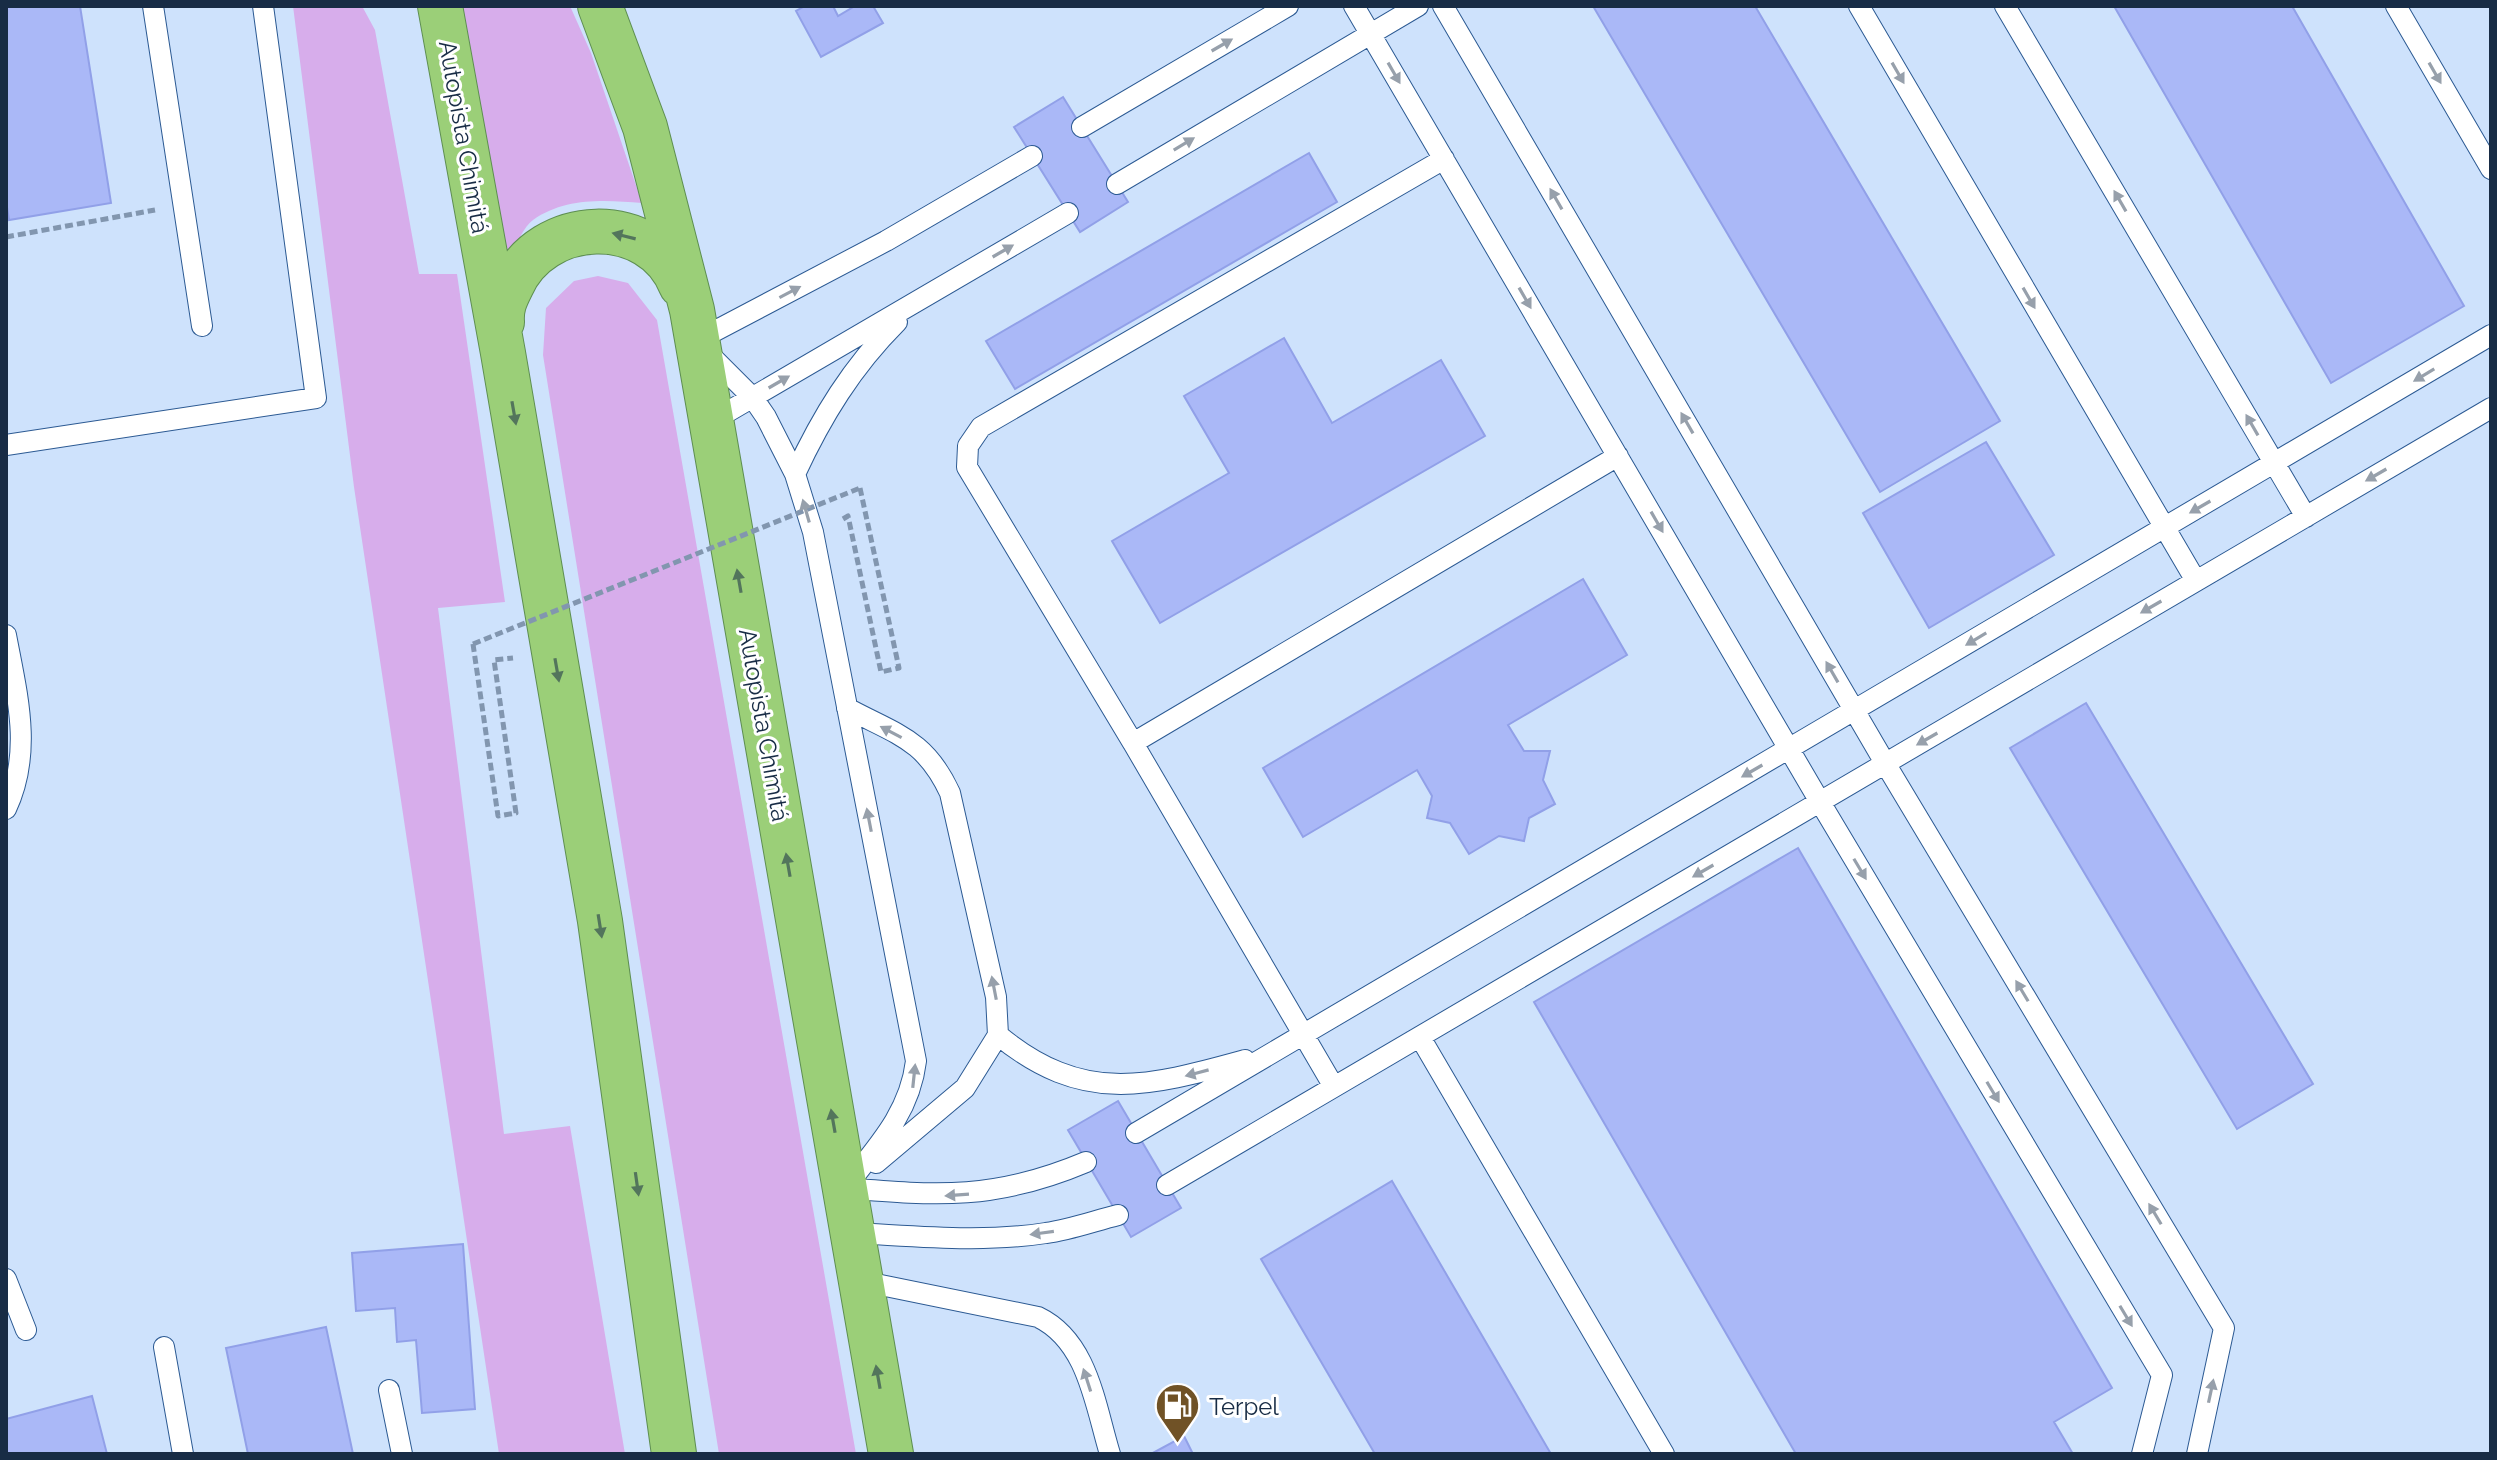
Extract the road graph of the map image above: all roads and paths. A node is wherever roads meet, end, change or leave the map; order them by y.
1 (153, 6) edge
2 (263, 6) edge
3 (440, 6) edge
4 (600, 6) edge
5 (1288, 6) edge
6 (1354, 6) edge
7 (1418, 6) edge
8 (1443, 6) edge
9 (1859, 6) edge
10 (2005, 6) edge
11 (2396, 6) edge
12 (1371, 34) junction
13 (1082, 127) dead end
14 (1032, 156) dead end
15 (1444, 159) junction
16 (2491, 169) edge
17 (1117, 184) dead end
18 (183, 204) junction
19 (1068, 213) dead end
20 (6, 237) edge
21 (919, 300) junction
22 (694, 325) junction
23 (202, 326) dead end
24 (2491, 335) edge
25 (503, 353) junction
26 (753, 398) junction
27 (2491, 408) edge
28 (712, 421) junction
29 (6, 445) edge
30 (1618, 456) junction
31 (2274, 463) junction
32 (795, 474) junction
33 (848, 516) dead end
34 (2306, 517) junction
35 (2164, 528) junction
36 (2196, 581) junction
37 (6, 635) edge
38 (494, 660) dead end
39 (847, 708) junction
40 (1854, 710) junction
41 (1133, 743) junction
42 (1789, 749) junction
43 (1885, 763) junction
44 (1820, 802) junction
45 (6, 809) edge
46 (998, 1035) junction
47 (1303, 1035) junction
48 (1420, 1037) junction
49 (1272, 1053) junction
50 (1334, 1087) junction
51 (1136, 1133) dead end
52 (1086, 1162) dead end
53 (1167, 1185) dead end
54 (845, 1188) junction
55 (1118, 1215) dead end
56 (853, 1233) junction
57 (6, 1279) edge
58 (861, 1281) junction
59 (26, 1330) dead end
60 (164, 1347) dead end
61 (389, 1390) dead end
62 (183, 1454) edge
63 (402, 1454) edge
64 (674, 1454) edge
65 (891, 1454) edge
66 (1110, 1454) edge
67 (1664, 1454) edge
68 (2142, 1454) edge
69 (2197, 1454) edge

1 - 18 lane
2 - 29 lane
3 - 25 highway, Autopista Chimitá
4 - 22 highway, Autopista Chimitá
13 -> 5 lane
6 - 12 lane
7 - 12 lane
40 -> 8 lane
9 -> 35 lane
31 -> 10 lane
11 -> 16 lane
12 -> 15 lane
17 -> 12 lane
22 -> 14 lane
15 -> 30 lane
15 - 41 lane
18 - 20 path
18 - 23 lane
21 -> 19 lane
26 -> 21 lane
21 - 32 lane
22 -> 25 highway
22 - 26 lane
22 - 28 highway, Autopista Chimitá
24 -> 31 lane
25 -> 64 highway, Autopista Chimitá
26 - 28 lane
26 - 32 lane
27 -> 34 lane
54 -> 28 highway, Autopista Chimitá
30 - 41 lane
30 -> 42 lane
31 - 34 lane
31 -> 35 lane
39 -> 32 lane
33 - 38 path, bridge
34 - 36 lane
35 - 36 lane
35 -> 40 lane
36 -> 43 lane
37 - 45 lane
46 -> 39 lane
54 -> 39 lane
40 - 42 lane
40 - 43 lane
41 - 47 lane
42 - 44 lane
42 -> 47 lane
43 - 44 lane
69 -> 43 lane
44 -> 48 lane
44 -> 68 lane
49 -> 46 lane
46 - 54 lane
47 - 49 lane
47 - 50 lane
48 - 50 lane
48 - 67 lane
49 - 51 lane
50 - 53 lane
52 -> 54 lane
54 - 56 highway, Autopista Chimitá
55 -> 56 lane
56 - 58 highway, Autopista Chimitá
57 - 59 lane
65 -> 58 highway, Autopista Chimitá
66 -> 58 lane
60 - 62 lane
61 - 63 lane

